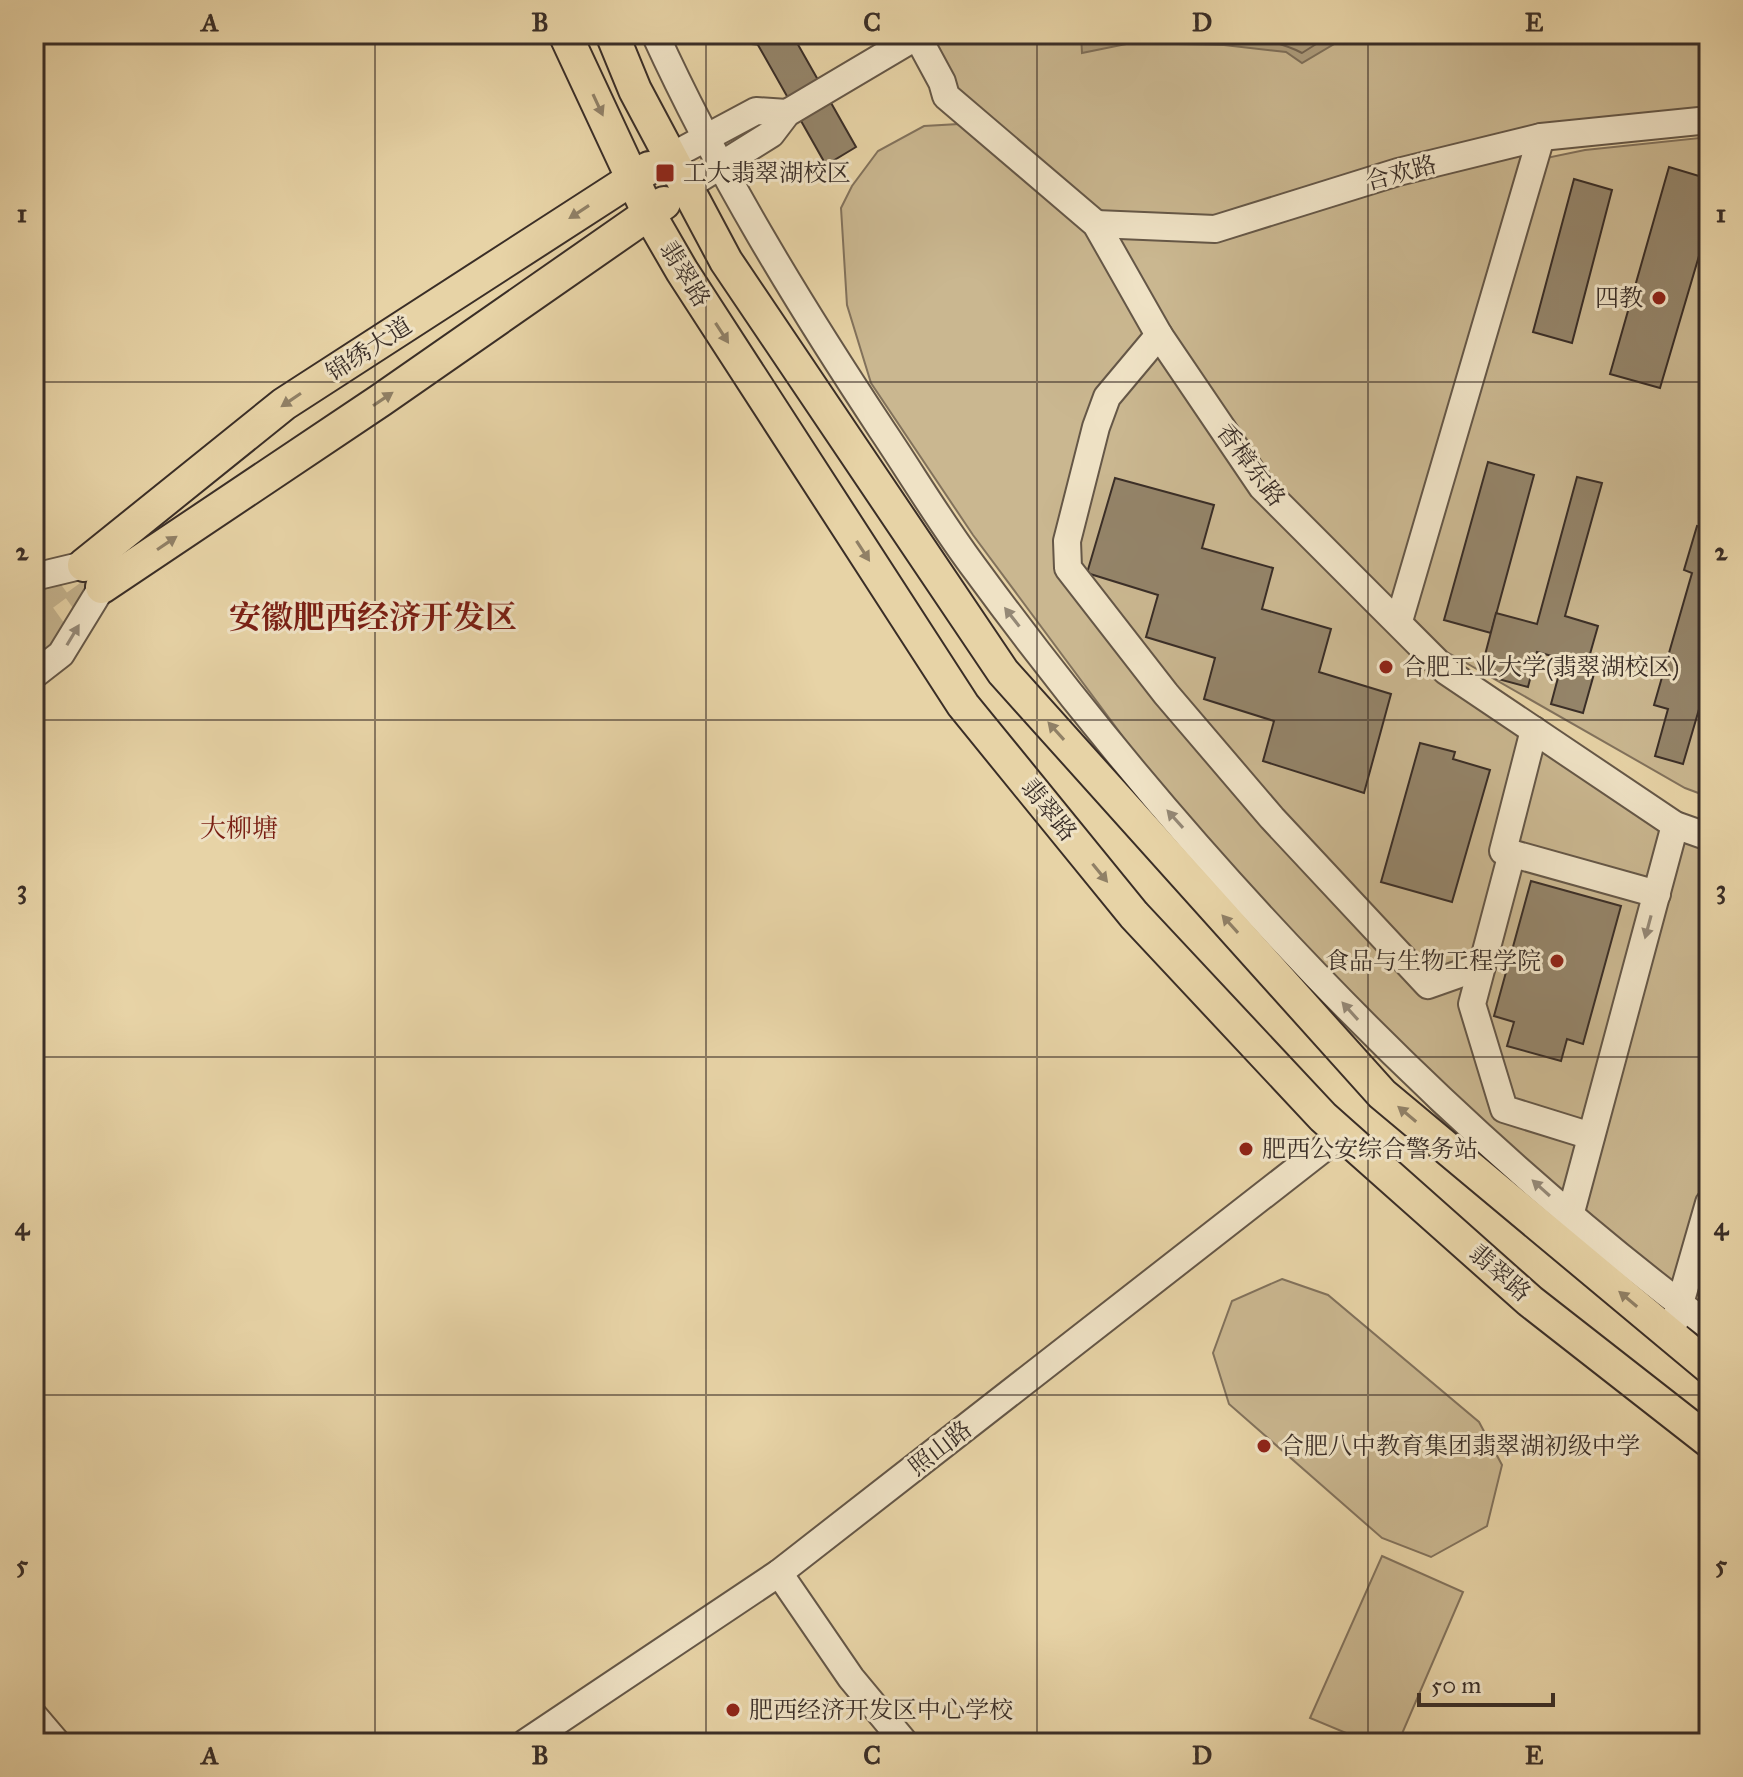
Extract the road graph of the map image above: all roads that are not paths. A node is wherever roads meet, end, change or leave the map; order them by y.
1 (565, 34) edge
2 (612, 34) edge
3 (655, 34) edge
4 (917, 37) edge
5 (787, 113) junction
6 (1709, 120) edge
7 (1541, 137) junction
8 (706, 138) junction
9 (670, 157) junction
10 (721, 165) junction
11 (632, 177) junction
12 (686, 187) junction
13 (649, 214) junction
14 (1096, 224) junction
15 (1159, 335) junction
16 (93, 576) junction
17 (34, 577) edge
18 (1399, 621) junction
19 (34, 675) edge
20 (1534, 730) junction
21 (1675, 825) junction
22 (1709, 837) edge
23 (1512, 853) junction
24 (1657, 894) junction
25 (1482, 966) junction
26 (1342, 1134) junction
27 (1591, 1136) junction
28 (1709, 1203) edge
29 (1566, 1229) junction
30 (1680, 1304) junction
31 (1709, 1326) edge
32 (1671, 1336) junction
33 (1709, 1367) edge
34 (1709, 1441) edge
35 (779, 1573) junction
36 (34, 1716) edge
37 (57, 1743) edge
38 (525, 1743) edge
39 (905, 1743) edge

1 -> 11 main road, 翡翠路
2 - 9 main road, 翡翠路
3 - 8 street
4 - 5 street
4 - 14 street, 香樟东路
5 - 8 street
5 - 10 street
6 - 7 street, 合欢路
7 - 14 street, 合欢路
7 - 18 street
8 - 9 street
8 - 10 street
9 - 11 main road, 锦绣大道
9 - 12 main road, 翡翠路
10 - 12 street
29 -> 10 street
11 - 13 main road, 翡翠路
11 -> 16 main road, 锦绣大道
12 - 13 main road, 锦绣大道
29 -> 12 main road, 翡翠路
16 -> 13 main road, 锦绣大道
13 -> 26 main road, 翡翠路
14 - 15 street, 香樟东路
15 - 18 street, 香樟东路
15 - 25 street
16 - 17 street
19 -> 16 street
18 - 20 street, 香樟东路
20 - 21 street, 香樟东路
20 - 23 street
21 - 22 street, 香樟东路
21 - 24 street
23 - 24 street
23 - 25 street
24 -> 27 street
25 - 27 street
26 - 34 main road, 翡翠路
26 - 35 street, 照山路
27 - 29 street
28 - 30 street
29 - 30 street
32 -> 29 main road, 翡翠路
30 - 31 street
30 - 32 street
32 - 33 main road, 翡翠路
35 - 38 street, 照山路
35 - 39 street
36 - 37 street

